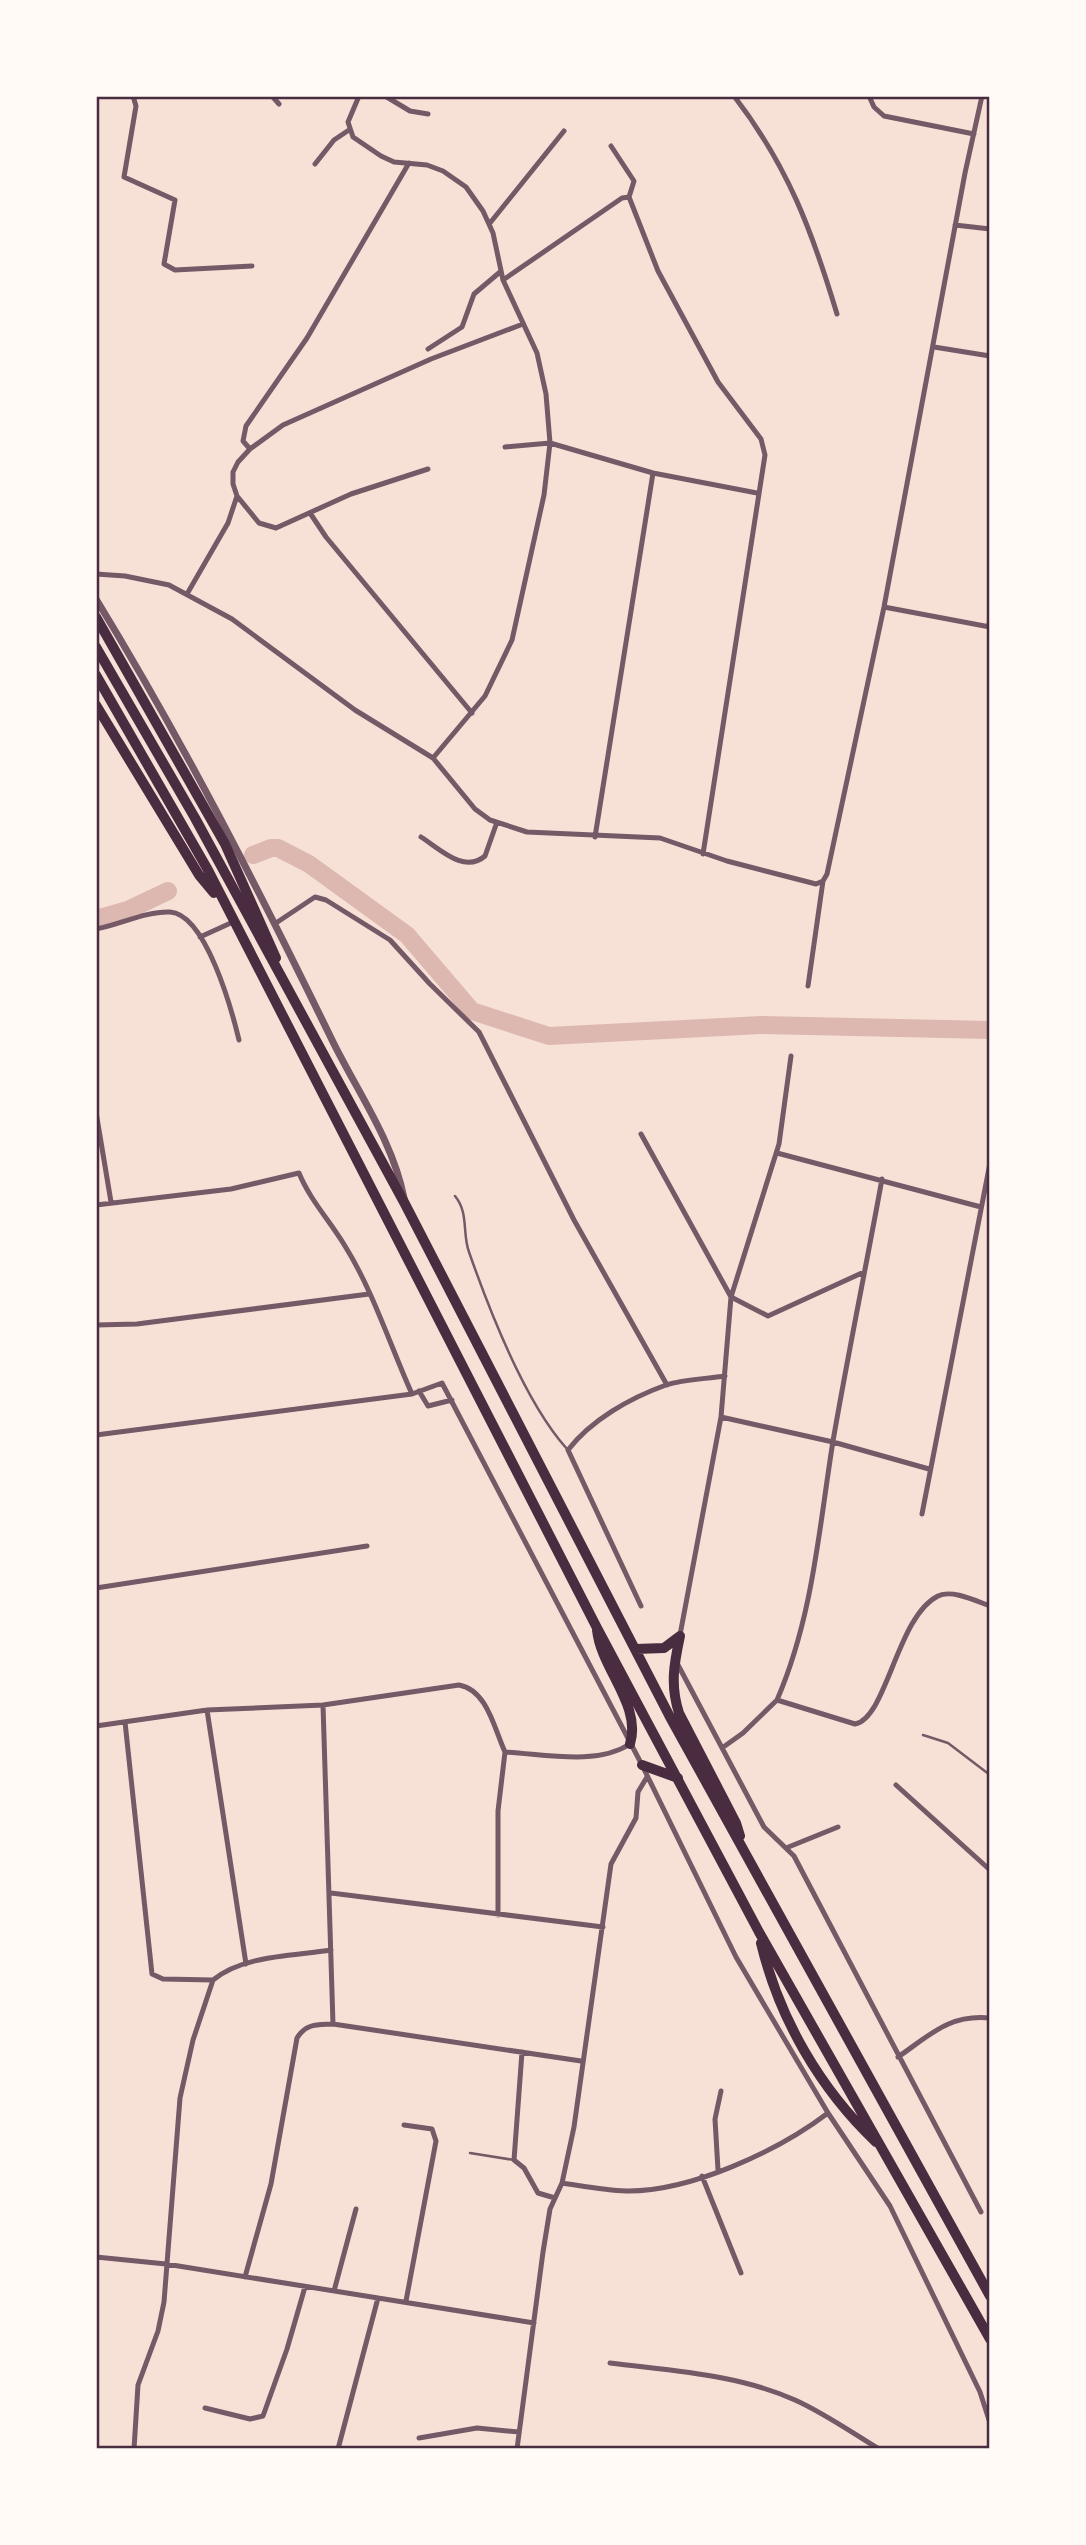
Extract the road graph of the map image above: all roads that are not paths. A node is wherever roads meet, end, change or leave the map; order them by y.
1 (133, 96) edge
2 (272, 96) edge
3 (359, 96) edge
4 (385, 96) edge
5 (734, 96) edge
6 (869, 96) edge
7 (982, 96) edge
8 (279, 104) dead end
9 (428, 114) dead end
10 (349, 130) junction
11 (564, 131) dead end
12 (974, 134) junction
13 (611, 146) dead end
14 (409, 163) junction
15 (315, 164) dead end
16 (629, 197) junction
17 (490, 223) junction
18 (955, 225) junction
19 (990, 229) edge
20 (252, 267) dead end
21 (500, 272) junction
22 (503, 280) junction
23 (837, 314) dead end
24 (523, 324) junction
25 (934, 347) junction
26 (428, 349) dead end
27 (990, 356) edge
28 (551, 443) junction
29 (505, 447) dead end
30 (250, 449) junction
31 (428, 469) dead end
32 (653, 472) junction
33 (757, 493) junction
34 (237, 496) junction
35 (310, 513) junction
36 (96, 574) edge
37 (187, 594) junction
38 (96, 599) edge
39 (884, 607) junction
40 (990, 613) edge
41 (96, 617) edge
42 (989, 627) edge
43 (96, 646) edge
44 (96, 675) edge
45 (96, 705) edge
46 (472, 713) junction
47 (433, 758) junction
48 (497, 822) junction
49 (421, 836) dead end
50 (596, 837) junction
51 (703, 854) junction
52 (823, 881) junction
53 (226, 907) junction
54 (233, 922) junction
55 (276, 923) junction
56 (96, 929) edge
57 (200, 937) junction
58 (808, 986) dead end
59 (302, 1016) junction
60 (239, 1040) dead end
61 (791, 1056) dead end
62 (96, 1112) edge
63 (641, 1134) dead end
64 (776, 1153) junction
65 (990, 1163) edge
66 (989, 1176) edge
67 (882, 1180) junction
68 (456, 1196) dead end
69 (987, 1198) edge
70 (111, 1202) junction
71 (405, 1204) junction
72 (96, 1205) edge
73 (981, 1207) junction
74 (864, 1272) junction
75 (369, 1294) junction
76 (731, 1297) junction
77 (96, 1325) edge
78 (725, 1376) junction
79 (667, 1385) junction
80 (415, 1392) junction
81 (452, 1400) junction
82 (721, 1417) junction
83 (96, 1434) edge
84 (833, 1442) junction
85 (568, 1450) junction
86 (929, 1469) junction
87 (922, 1514) dead end
88 (367, 1546) dead end
89 (96, 1588) edge
90 (641, 1606) dead end
91 (990, 1606) edge
92 (596, 1626) junction
93 (680, 1636) junction
94 (636, 1649) junction
95 (675, 1660) junction
96 (777, 1700) junction
97 (323, 1705) junction
98 (207, 1710) junction
99 (125, 1722) junction
100 (96, 1726) edge
101 (923, 1735) dead end
102 (630, 1744) junction
103 (722, 1748) junction
104 (505, 1752) junction
105 (642, 1765) junction
106 (990, 1775) edge
107 (647, 1777) junction
108 (678, 1778) junction
109 (896, 1785) dead end
110 (838, 1827) dead end
111 (786, 1848) junction
112 (745, 1854) junction
113 (990, 1870) edge
114 (331, 1893) junction
115 (498, 1915) junction
116 (603, 1927) junction
117 (759, 1932) junction
118 (331, 1950) junction
119 (246, 1964) junction
120 (213, 1980) junction
121 (990, 2018) edge
122 (333, 2024) junction
123 (522, 2052) junction
124 (898, 2057) junction
125 (582, 2061) junction
126 (722, 2091) dead end
127 (828, 2113) junction
128 (404, 2125) dead end
129 (885, 2150) junction
130 (470, 2153) dead end
131 (514, 2160) junction
132 (718, 2170) junction
133 (702, 2176) junction
134 (562, 2183) junction
135 (555, 2198) junction
136 (356, 2209) dead end
137 (981, 2212) dead end
138 (96, 2257) edge
139 (166, 2264) junction
140 (741, 2273) dead end
141 (245, 2277) junction
142 (305, 2287) junction
143 (334, 2291) junction
144 (990, 2296) edge
145 (378, 2298) junction
146 (406, 2301) junction
147 (534, 2323) junction
148 (990, 2339) edge
149 (610, 2363) dead end
150 (205, 2409) dead end
151 (990, 2423) edge
152 (519, 2432) junction
153 (419, 2438) dead end
154 (867, 2441) junction
155 (134, 2449) edge
156 (338, 2449) edge
157 (517, 2449) edge
158 (862, 2449) edge
159 (879, 2449) edge

1 - 20 street
2 - 8 street
3 - 10 street
4 - 9 street
5 - 23 street
6 - 12 street
7 - 12 street
10 - 14 street
10 - 15 street
11 - 17 street
12 - 18 street
13 - 16 street
14 - 17 street
14 - 30 street
16 - 22 street
16 - 33 street
17 - 21 street
18 - 19 street
18 - 25 street
21 - 22 street
21 - 26 street
22 - 24 street
24 - 28 street
24 - 30 street
25 - 27 street
25 - 39 street
28 - 29 street
28 - 32 street
28 - 46 street
30 - 34 street
31 - 35 street
32 - 33 street
32 - 50 street
33 - 51 street
34 - 35 street
34 - 37 street
35 - 46 street
36 - 37 street
37 - 47 street
38 - 55 street
39 - 42 street
39 - 52 street
40 - 42 street
41 - 59 highway
43 - 59 highway
44 - 53 highway
45 - 53 highway
46 - 47 street
47 - 48 street
48 - 49 street
48 - 50 street
50 - 51 street
51 - 52 street
52 - 58 street
53 - 54 highway
54 - 57 street
54 - 92 highway
55 - 71 street
55 - 79 street
56 - 57 street
57 - 60 street
59 - 71 highway
61 - 64 street
62 - 70 street
63 - 76 street
64 - 67 street
64 - 76 street
65 - 66 street
66 - 69 street
67 - 73 street
67 - 74 street
68 - 85 lane
69 - 73 street
70 - 72 street
70 - 75 street
71 - 94 highway
73 - 86 street
74 - 76 street
74 - 84 street
75 - 77 street
75 - 80 street
76 - 78 street
78 - 79 street
78 - 82 street
79 - 85 street
80 - 81 street
80 - 81 street
80 - 83 street
81 - 102 street
82 - 84 street
82 - 93 street
84 - 86 street
84 - 96 street
85 - 90 street
86 - 87 street
88 - 89 street
91 - 96 street
92 - 102 highway
92 - 108 highway
93 - 94 highway
93 - 95 highway
94 - 112 highway
95 - 103 street
95 - 112 highway
96 - 103 street
97 - 98 street
97 - 104 street
97 - 114 street
98 - 99 street
98 - 119 street
99 - 100 street
99 - 120 street
101 - 106 lane
102 - 104 street
102 - 105 street
103 - 111 street
104 - 115 street
105 - 107 street
105 - 108 highway
107 - 116 street
107 - 127 street
108 - 117 highway
109 - 113 street
110 - 111 street
111 - 124 street
112 - 144 highway
114 - 115 street
114 - 118 street
115 - 116 street
116 - 125 street
117 - 129 highway
117 - 129 highway
118 - 119 street
118 - 122 street
119 - 120 street
120 - 139 street
121 - 124 street
122 - 123 street
122 - 141 street
123 - 125 street
123 - 131 street
124 - 137 street
125 - 134 street
126 - 132 street
127 - 132 street
127 - 151 street
128 - 146 street
129 - 148 highway
130 - 131 lane
131 - 135 street
132 - 133 street
133 - 134 street
133 - 140 street
134 - 135 street
135 - 147 street
136 - 143 street
138 - 139 street
139 - 141 street
139 - 155 street
141 - 142 street
142 - 143 street
142 - 150 street
143 - 145 street
145 - 146 street
145 - 156 street
146 - 147 street
147 - 152 street
149 - 154 street
152 - 153 street
152 - 157 street
154 - 158 street
154 - 159 street

